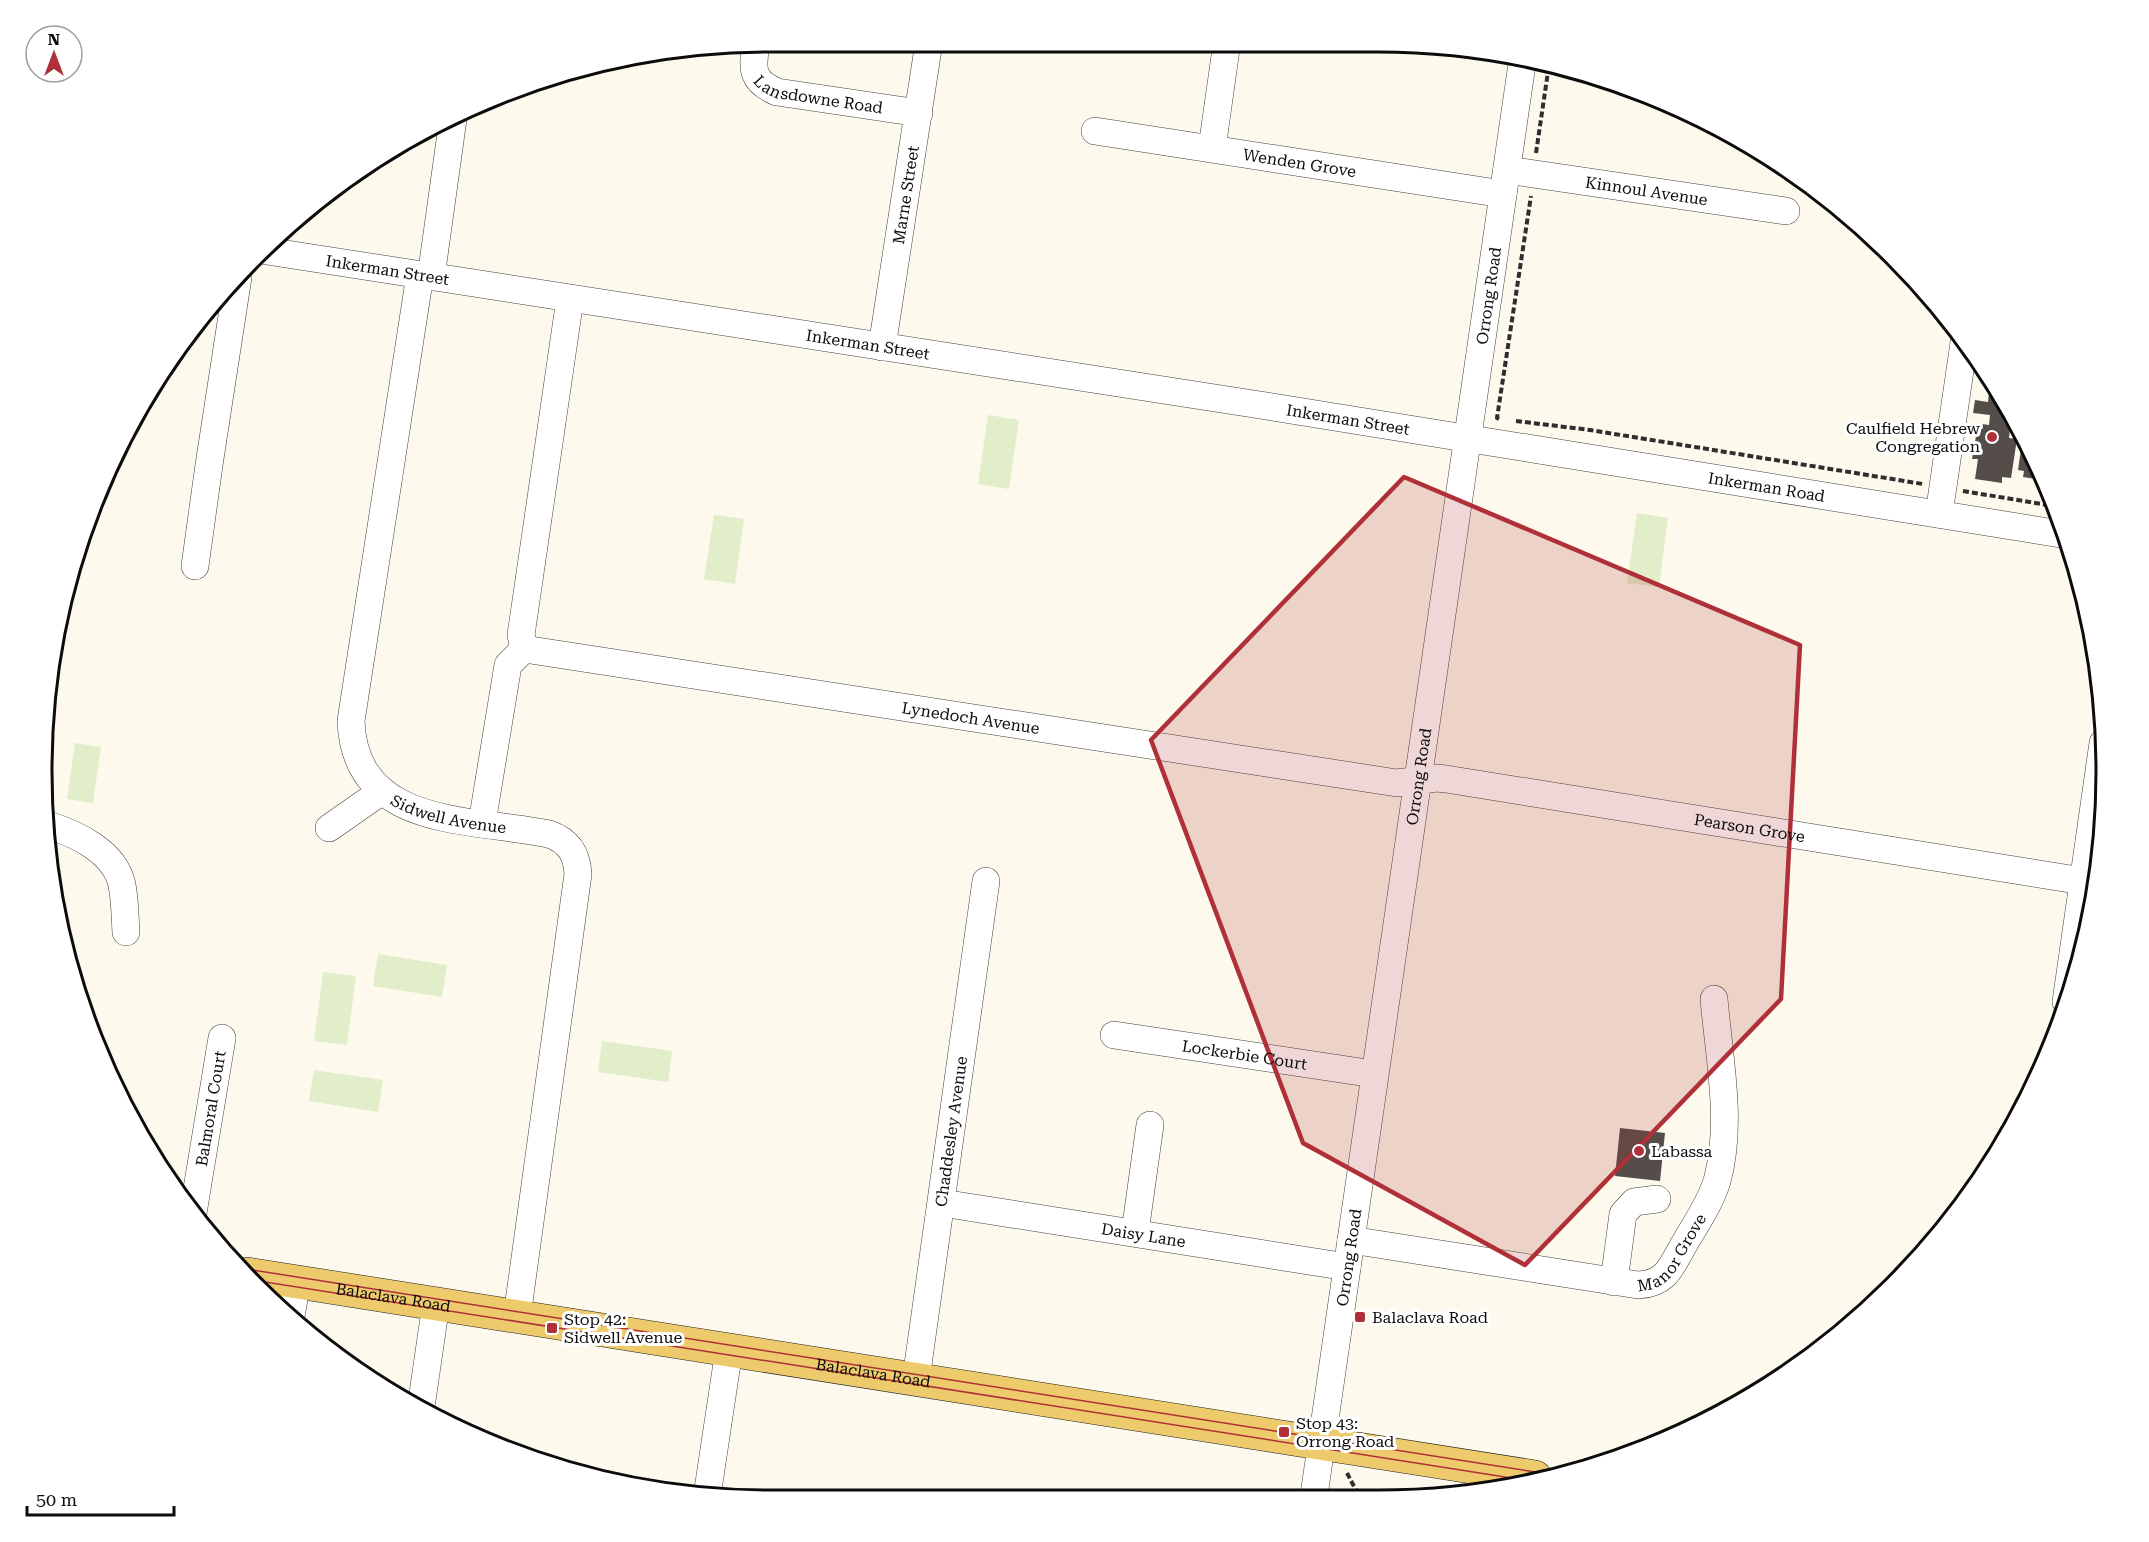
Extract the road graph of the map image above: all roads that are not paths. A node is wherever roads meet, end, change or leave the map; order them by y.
1 (927, 52) edge
2 (1226, 52) edge
3 (755, 53) edge
4 (1522, 67) edge
5 (918, 113) junction
6 (451, 128) edge
7 (1095, 131) dead end
8 (1212, 148) junction
9 (1505, 182) junction
10 (1786, 211) dead end
11 (274, 253) edge
12 (425, 276) junction
13 (236, 292) edge
14 (570, 298) junction
15 (882, 347) junction
16 (1962, 354) edge
17 (1467, 438) junction
18 (1939, 514) junction
19 (2055, 533) edge
20 (195, 566) dead end
21 (524, 648) junction
22 (1417, 780) junction
23 (381, 792) junction
24 (2095, 795) edge
25 (482, 823) junction
26 (55, 828) edge
27 (329, 828) dead end
28 (986, 881) dead end
29 (2083, 881) junction
30 (126, 932) dead end
31 (2073, 954) edge
32 (1713, 999) dead end
33 (1114, 1035) dead end
34 (222, 1038) dead end
35 (1374, 1074) junction
36 (1150, 1125) dead end
37 (1657, 1199) dead end
38 (196, 1201) edge
39 (942, 1203) junction
40 (1135, 1232) junction
41 (1351, 1240) junction
42 (1347, 1268) junction
43 (260, 1276) edge
44 (297, 1281) junction
45 (1614, 1281) junction
46 (436, 1304) junction
47 (293, 1307) edge
48 (517, 1316) junction
49 (729, 1350) junction
50 (916, 1379) junction
51 (422, 1398) edge
52 (1321, 1443) junction
53 (1522, 1475) edge
54 (708, 1486) edge
55 (1315, 1490) edge

1 - 5 street, Marne Street
2 - 8 street
3 - 5 street, Lansdowne Road
4 - 9 street, Orrong Road
5 - 15 street, Marne Street
6 - 12 street, Sidwell Avenue
7 - 8 street, Wenden Grove
8 - 9 street, Wenden Grove
9 - 10 street, Kinnoul Avenue
9 - 17 street, Orrong Road
11 - 12 street, Inkerman Street
12 - 14 street, Inkerman Street
12 - 23 street, Sidwell Avenue
13 - 20 street
14 - 15 street, Inkerman Street
14 - 21 street
15 - 17 street, Inkerman Street
16 - 18 street
17 - 18 street, Inkerman Road
17 - 22 street, Orrong Road
18 - 19 street, Inkerman Road
21 - 22 street, Lynedoch Avenue
21 - 25 street
22 - 29 street, Pearson Grove
22 - 35 street, Orrong Road
23 - 25 street, Sidwell Avenue
23 - 27 street
24 - 29 street
25 - 48 street, Sidwell Avenue
26 - 30 street
28 - 39 street, Chaddesley Avenue
29 - 31 street
32 - 45 street, Manor Grove
33 - 35 street, Lockerbie Court
34 - 38 street, Balmoral Court
35 - 41 street, Orrong Road
36 - 40 street
37 - 45 street
39 - 40 street, Daisy Lane
39 - 50 street, Chaddesley Avenue
40 - 42 street, Daisy Lane
41 - 42 street, Orrong Road
41 - 45 street, Manor Grove
42 - 52 street, Orrong Road
43 - 44 main road, Balaclava Road
44 - 46 main road, Balaclava Road
44 - 47 street
46 - 48 main road, Balaclava Road
46 - 51 street
48 - 49 main road, Balaclava Road
49 - 50 main road, Balaclava Road
49 - 54 street
50 - 52 main road, Balaclava Road
52 - 53 main road, Balaclava Road
52 - 55 street, Orrong Road

